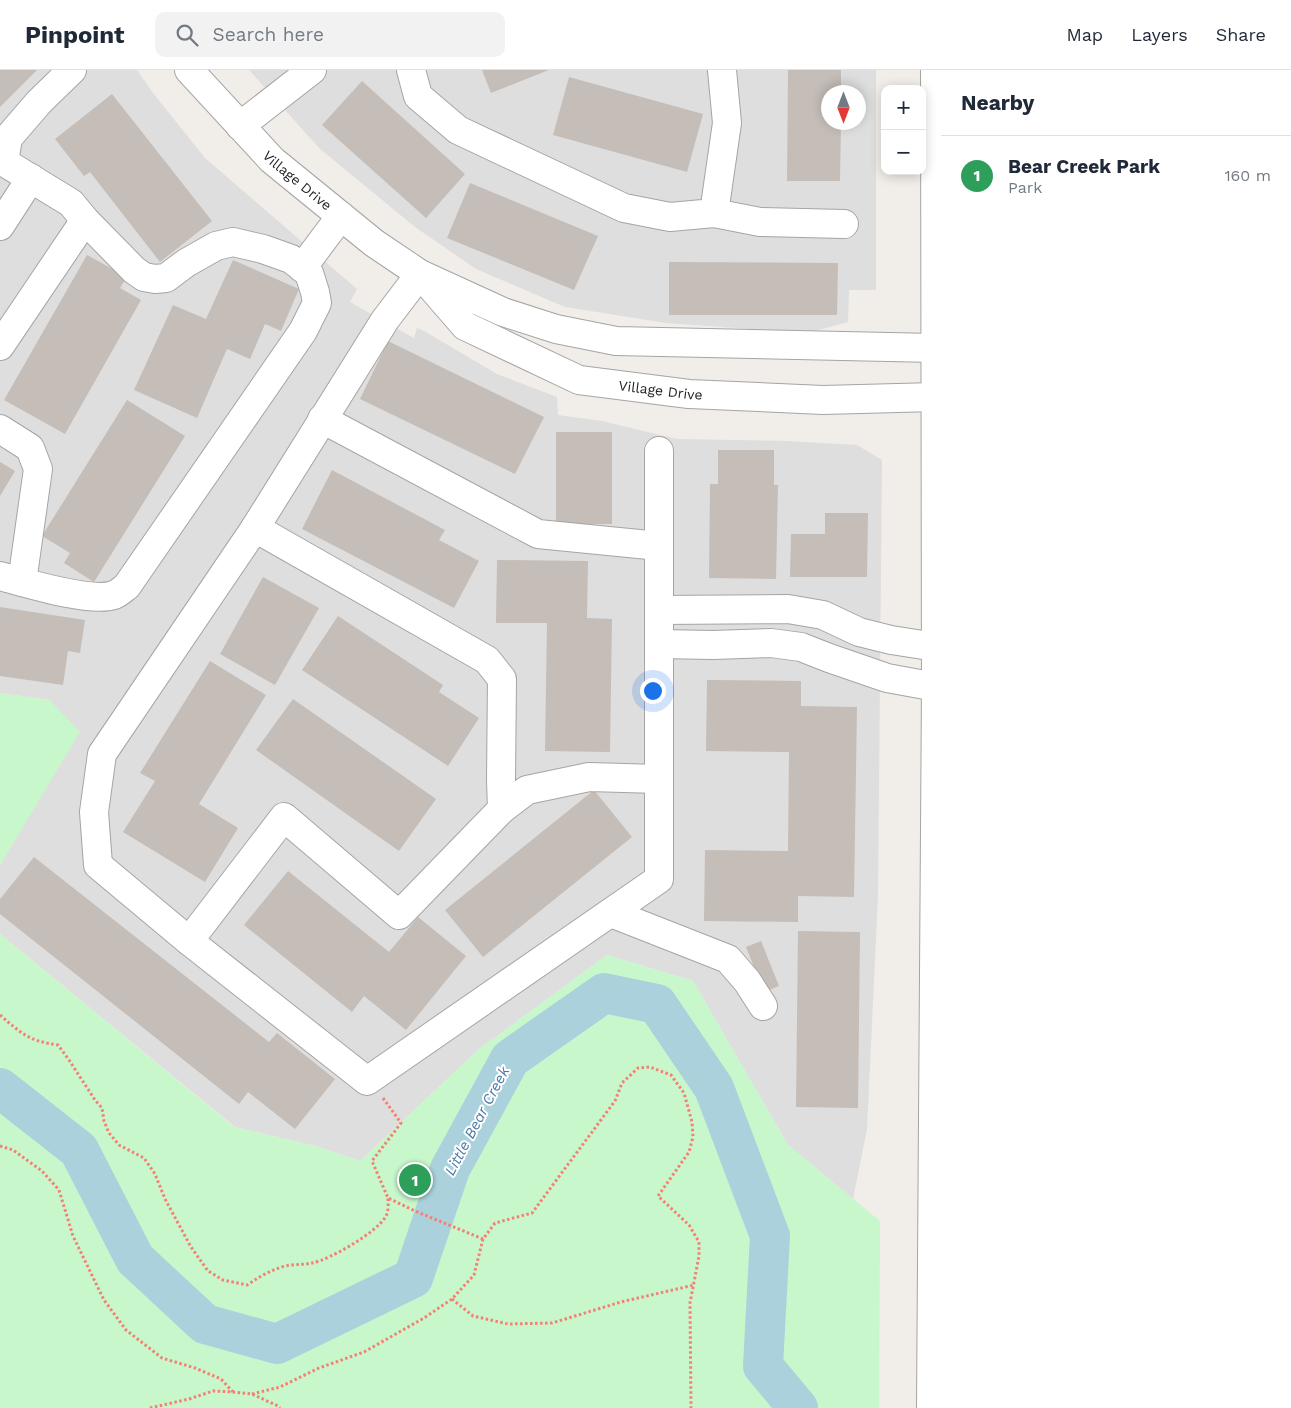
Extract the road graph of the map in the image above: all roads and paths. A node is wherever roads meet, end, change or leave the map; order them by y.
1 (72, 70) edge
2 (189, 70) edge
3 (312, 70) edge
4 (411, 70) edge
5 (722, 70) edge
6 (935, 70) edge
7 (240, 126) junction
8 (31, 178) junction
9 (714, 213) junction
10 (341, 216) junction
11 (86, 220) junction
12 (844, 224) dead end
13 (0, 226) edge
14 (302, 268) junction
15 (420, 274) junction
16 (0, 346) edge
17 (935, 348) junction
18 (935, 397) junction
19 (322, 419) junction
20 (0, 429) edge
21 (658, 452) dead end
22 (256, 528) junction
23 (658, 546) junction
24 (11, 579) edge
25 (659, 610) junction
26 (659, 644) junction
27 (936, 647) junction
28 (936, 687) junction
29 (659, 779) junction
30 (502, 809) junction
31 (611, 913) junction
32 (189, 941) junction
33 (763, 1006) dead end
34 (0, 1015) edge
35 (367, 1081) junction
36 (937, 1114) edge
37 (0, 1146) edge
38 (937, 1149) edge
39 (388, 1198) junction
40 (483, 1239) junction
41 (694, 1285) junction
42 (452, 1299) junction
43 (233, 1392) junction
44 (252, 1394) junction
45 (931, 1400) edge
46 (150, 1408) edge
47 (280, 1408) edge
48 (691, 1408) edge

1 - 8 street
2 - 7 street, Village Drive
3 - 7 street
4 - 9 street
5 - 9 street
6 - 17 street
7 - 10 street, Village Drive
8 - 11 street
8 - 13 street
9 - 12 street
10 - 14 street
10 - 15 street, Village Drive
11 - 14 street
11 - 16 street
14 - 24 street
15 - 17 street, Village Drive
15 - 18 street, Village Drive
15 - 19 street
17 - 18 street
18 - 27 street
19 - 22 street
19 - 23 street
20 - 24 street
21 - 23 street
22 - 30 street
22 - 32 street
23 - 25 street
25 - 26 street
25 - 27 street
26 - 28 street
26 - 29 street
27 - 28 street
28 - 36 street
29 - 30 street
29 - 31 street
30 - 32 street
31 - 33 street
31 - 35 street
32 - 35 street
34 - 39 path
35 - 39 path
36 - 38 street
37 - 43 path
38 - 45 street
39 - 40 path
40 - 41 path
40 - 42 path
41 - 42 path
41 - 48 path
42 - 44 path
43 - 44 path
43 - 46 path
44 - 47 path

